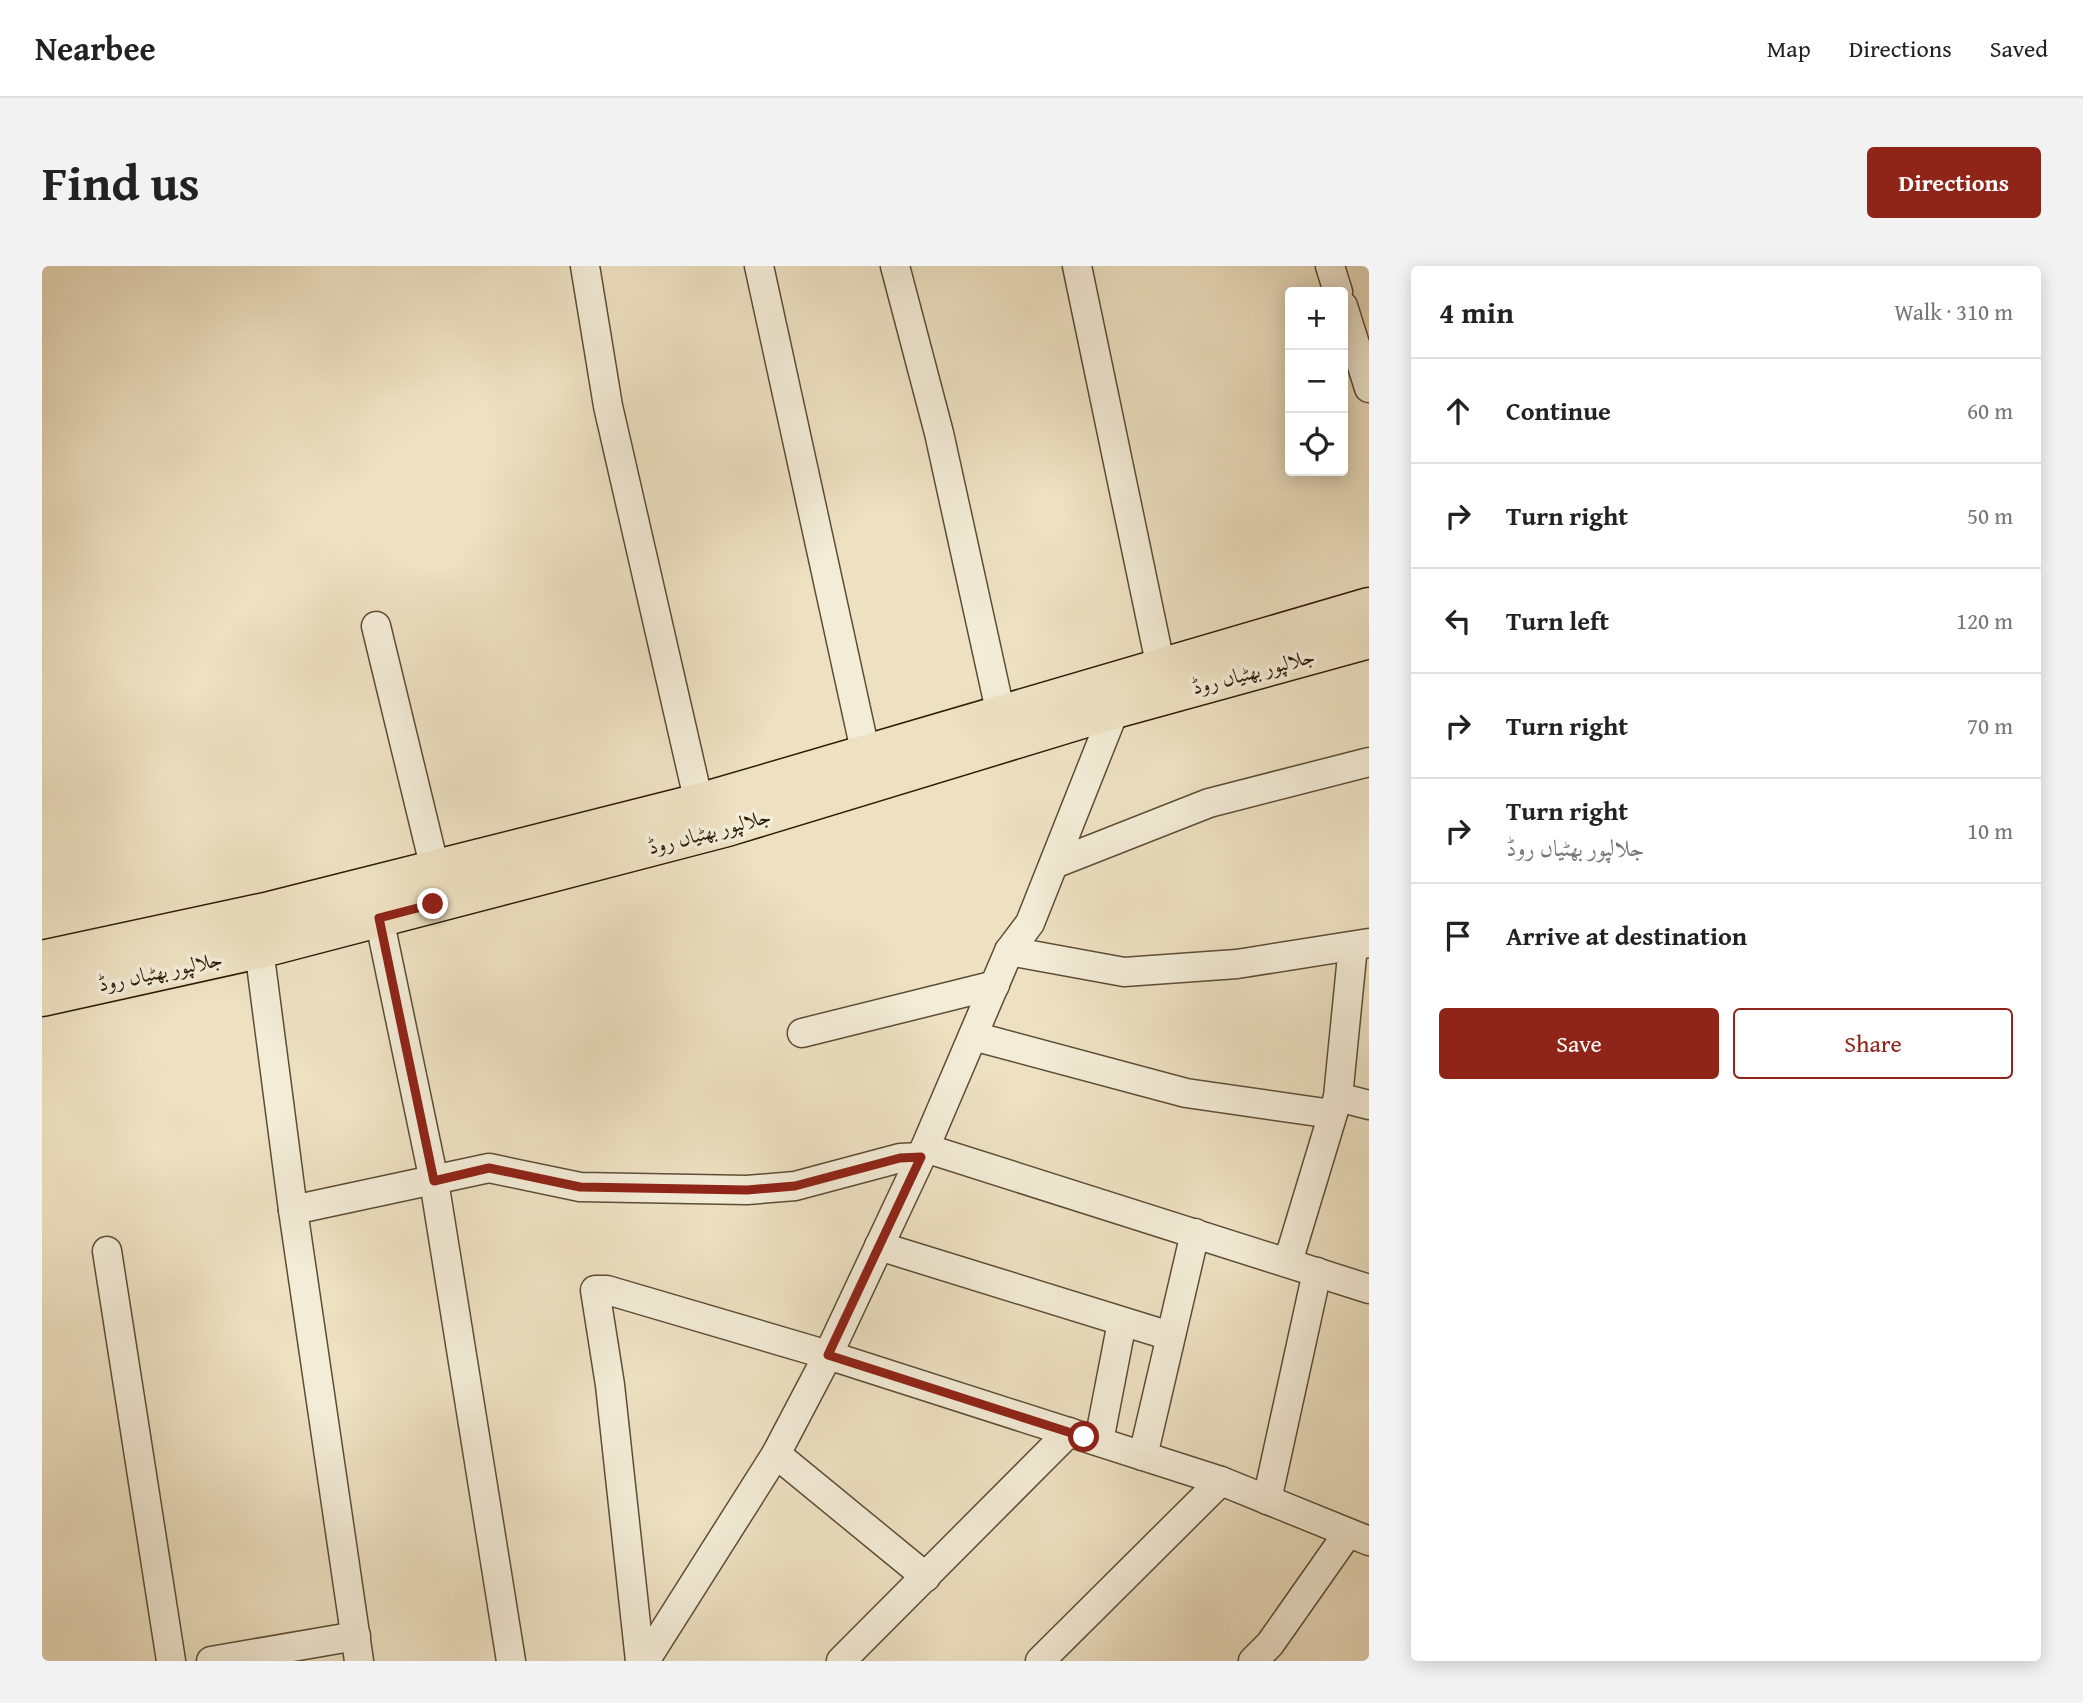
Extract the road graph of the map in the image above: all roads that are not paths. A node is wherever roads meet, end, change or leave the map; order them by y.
1 (585, 266) edge
2 (759, 266) edge
3 (895, 266) edge
4 (1077, 266) edge
5 (1330, 266) edge
6 (1336, 287) edge
7 (1348, 322) edge
8 (1369, 388) edge
9 (1369, 607) edge
10 (376, 626) dead end
11 (1369, 639) edge
12 (1161, 668) junction
13 (1115, 709) junction
14 (1001, 715) junction
15 (866, 755) junction
16 (1369, 762) edge
17 (699, 803) junction
18 (1054, 864) junction
19 (435, 869) junction
20 (379, 918) junction
21 (1361, 945) edge
22 (259, 949) junction
23 (1009, 951) junction
24 (42, 960) edge
25 (995, 985) junction
26 (42, 997) edge
27 (802, 1033) dead end
28 (973, 1036) junction
29 (1335, 1105) junction
30 (1369, 1105) edge
31 (923, 1153) junction
32 (434, 1181) junction
33 (293, 1210) junction
34 (1195, 1233) junction
35 (879, 1245) junction
36 (107, 1251) dead end
37 (1288, 1262) junction
38 (1317, 1272) junction
39 (1367, 1283) edge
40 (1122, 1322) junction
41 (1170, 1336) junction
42 (828, 1355) junction
43 (1069, 1433) junction
44 (1099, 1441) junction
45 (776, 1454) junction
46 (1143, 1456) junction
47 (1221, 1481) junction
48 (1267, 1500) junction
49 (1358, 1537) edge
50 (926, 1577) junction
51 (358, 1648) edge
52 (171, 1661) edge
53 (211, 1661) edge
54 (511, 1661) edge
55 (642, 1661) edge
56 (841, 1661) edge
57 (1040, 1661) edge
58 (1253, 1661) edge

1 - 17 street
2 - 15 street
3 - 14 street
4 - 12 street
5 - 6 street
7 - 8 street
9 - 12 main road, جلالپور بھٹیاں روڈ
10 - 19 street
11 - 13 main road, جلالپور بھٹیاں روڈ
12 - 14 main road, جلالپور بھٹیاں روڈ
13 - 18 street
13 - 20 main road, جلالپور بھٹیاں روڈ
14 - 15 main road, جلالپور بھٹیاں روڈ
15 - 17 main road, جلالپور بھٹیاں روڈ
16 - 18 street
17 - 19 main road, جلالپور بھٹیاں روڈ
18 - 23 street
19 - 24 main road, جلالپور بھٹیاں روڈ
20 - 22 main road, جلالپور بھٹیاں روڈ
20 - 32 street
21 - 23 street
21 - 29 street
22 - 26 main road, جلالپور بھٹیاں روڈ
22 - 33 street
23 - 25 street
25 - 27 street
25 - 28 street
28 - 29 street
28 - 31 street
29 - 30 street
29 - 37 street
31 - 32 street
31 - 34 street
31 - 35 street
32 - 33 street
32 - 54 street
33 - 51 street
34 - 37 street
34 - 41 street
35 - 40 street
35 - 42 street
36 - 52 street
37 - 38 street
38 - 39 street
38 - 48 street
40 - 41 street
40 - 44 street
41 - 46 street
42 - 43 street
42 - 45 street
42 - 55 street
43 - 44 street
43 - 50 street
44 - 46 street
45 - 50 street
45 - 55 street
46 - 47 street
47 - 48 street
47 - 57 street
48 - 49 street
49 - 58 street
50 - 56 street
51 - 53 street

